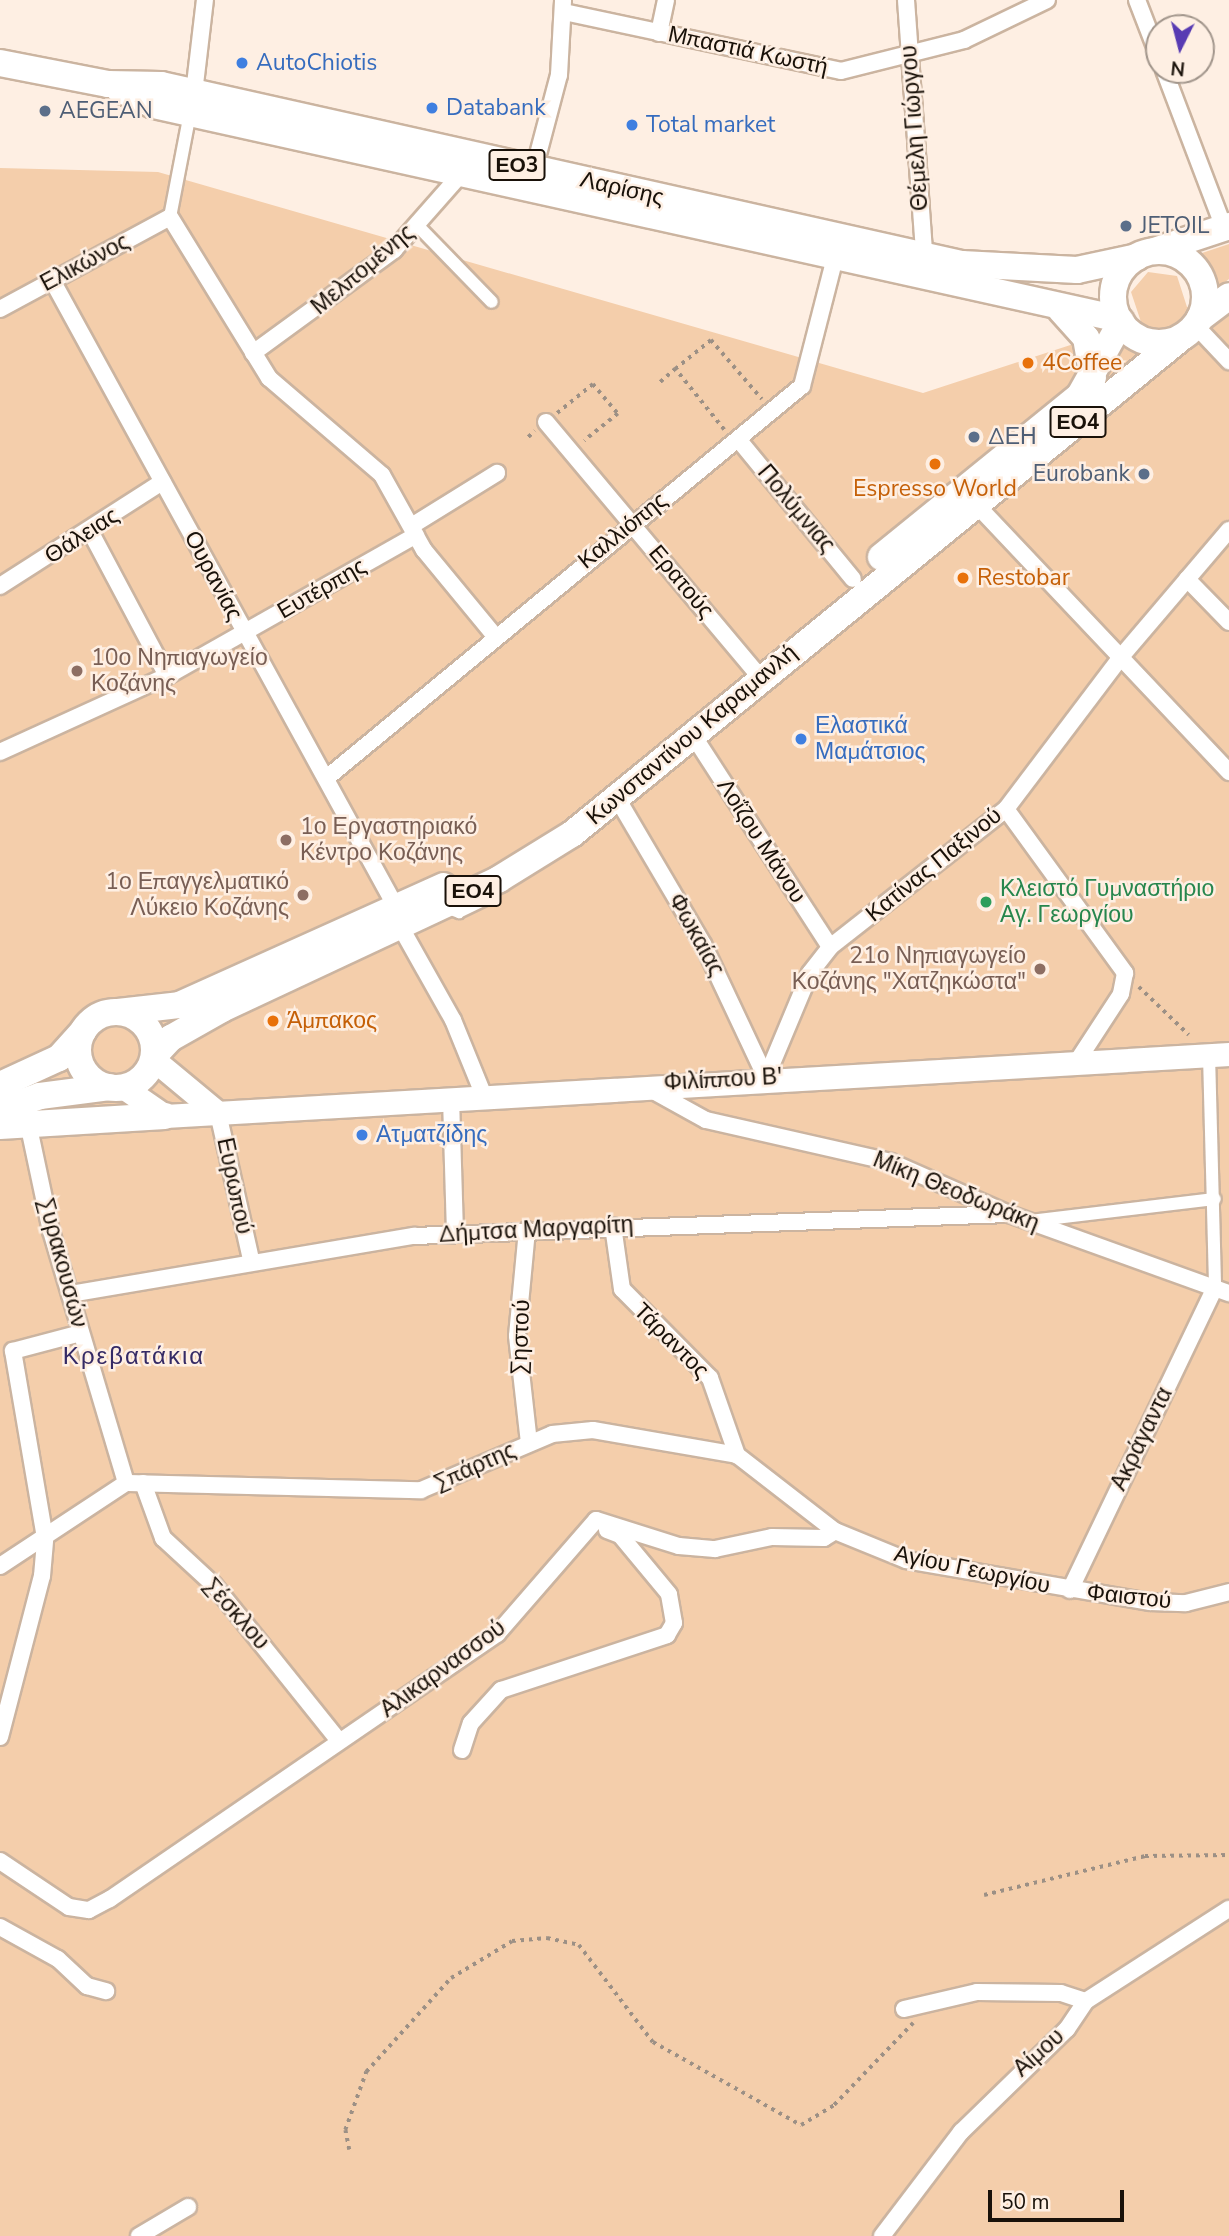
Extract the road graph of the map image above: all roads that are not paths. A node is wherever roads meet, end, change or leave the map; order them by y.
1 (205, 0) edge
2 (666, 0) edge
3 (906, 0) edge
4 (1047, 0) edge
5 (1137, 0) edge
6 (564, 6) edge
7 (1145, 21) edge
8 (659, 33) junction
9 (909, 58) junction
10 (0, 63) edge
11 (1170, 84) edge
12 (192, 103) junction
13 (461, 174) junction
14 (531, 179) junction
15 (170, 217) junction
16 (416, 225) junction
17 (1227, 227) edge
18 (837, 248) junction
19 (1146, 254) junction
20 (926, 268) junction
21 (52, 279) junction
22 (1229, 296) edge
23 (492, 302) dead end
24 (0, 309) edge
25 (1061, 310) junction
26 (1120, 321) junction
27 (1193, 327) junction
28 (253, 353) junction
29 (1229, 361) edge
30 (1093, 377) junction
31 (546, 422) road end
32 (736, 441) junction
33 (497, 472) dead end
34 (162, 482) junction
35 (970, 497) junction
36 (632, 523) junction
37 (414, 530) junction
38 (1229, 530) edge
39 (90, 531) junction
40 (853, 579) junction
41 (1187, 579) junction
42 (0, 586) edge
43 (1229, 622) edge
44 (244, 633) junction
45 (495, 636) junction
46 (1120, 658) junction
47 (757, 672) junction
48 (167, 676) junction
49 (693, 735) junction
50 (0, 752) edge
51 (1229, 772) edge
52 (329, 776) junction
53 (617, 798) junction
54 (1006, 809) junction
55 (491, 890) dead end
56 (451, 911) dead end
57 (398, 917) junction
58 (830, 947) junction
59 (118, 1012) junction
60 (85, 1029) junction
61 (1219, 1055) edge
62 (153, 1058) junction
63 (1076, 1063) junction
64 (766, 1078) junction
65 (0, 1085) edge
66 (643, 1085) junction
67 (116, 1087) junction
68 (484, 1096) junction
69 (451, 1098) junction
70 (0, 1110) edge
71 (218, 1113) junction
72 (165, 1116) junction
73 (28, 1123) junction
74 (0, 1126) edge
75 (1215, 1199) junction
76 (1009, 1214) junction
77 (1030, 1221) junction
78 (613, 1226) junction
79 (527, 1230) junction
80 (455, 1232) junction
81 (251, 1260) junction
82 (1222, 1291) edge
83 (70, 1294) junction
84 (81, 1333) junction
85 (529, 1443) junction
86 (737, 1455) junction
87 (126, 1483) junction
88 (143, 1483) junction
89 (592, 1525) junction
90 (835, 1531) junction
91 (45, 1538) junction
92 (0, 1566) edge
93 (1070, 1590) junction
94 (1229, 1592) edge
95 (0, 1737) edge
96 (340, 1741) junction
97 (462, 1750) dead end
98 (0, 1861) edge
99 (1229, 1909) edge
100 (0, 1927) edge
101 (106, 1991) dead end
102 (1086, 2001) junction
103 (904, 2009) dead end
104 (188, 2207) dead end
105 (139, 2236) edge
106 (882, 2236) edge

1 - 12 street
2 - 8 street
3 - 9 street, Θέμελη Γιώργου
4 - 9 street, Μπαστιά Κωστή
5 - 7 street
6 - 8 street, Μπαστιά Κωστή
6 - 14 street
8 - 9 street, Μπαστιά Κωστή
9 - 20 street, Θέμελη Γιώργου
10 - 12 main road, Λαρίσης / ΕΟ3
11 - 17 street
12 - 13 main road, Λαρίσης / ΕΟ3
12 - 14 main road, Λαρίσης / ΕΟ3
12 - 15 street
13 - 14 main road, Λαρίσης / ΕΟ3
13 - 16 street, Μελπομένης
14 - 18 main road, Λαρίσης / ΕΟ3
15 - 21 street, Ελικώνος
15 - 28 street
16 - 23 street
16 - 28 street, Μελπομένης
17 - 19 main road, ΕΟ3
18 - 20 main road, Λαρίσης / ΕΟ3
18 - 32 street, Καλλιόπης
19 - 20 main road, Λαρίσης / ΕΟ3
19 - 26 main road
19 - 27 main road, ΕΟ3
20 - 25 main road, Λαρίσης / ΕΟ3
21 - 24 street, Ελικώνος
21 - 34 street, Ουρανίας
22 - 27 main road, Κωνσταντίνου Καραμανλή
25 - 26 main road, Λαρίσης / ΕΟ3
25 - 30 main road, ΕΟ4
26 - 27 main road, ΕΟ3
26 - 30 main road, Κωνσταντίνου Καραμανλή / ΕΟ4
27 - 29 street
27 - 35 main road, Κωνσταντίνου Καραμανλή / ΕΟ4
28 - 37 street
30 - 35 main road, Κωνσταντίνου Καραμανλή / ΕΟ4
31 - 36 street, Ερατούς
32 - 36 street, Καλλιόπης
32 - 40 street, Πολύμνιας
33 - 37 street, Ευτέρπης
34 - 39 street, Θάλειας
34 - 44 street, Ουρανίας
35 - 40 main road, Κωνσταντίνου Καραμανλή / ΕΟ4
35 - 46 street
35 - 47 main road, Κωνσταντίνου Καραμανλή / ΕΟ4
36 - 45 street, Καλλιόπης
36 - 47 street, Ερατούς
37 - 44 street, Ευτέρπης
37 - 45 street
38 - 41 street, Κατίνας Παξινού
39 - 42 street, Θάλειας
39 - 48 street
40 - 47 main road, Κωνσταντίνου Καραμανλή / ΕΟ4
41 - 43 street
41 - 46 street, Κατίνας Παξινού
44 - 48 street, Ευτέρπης
44 - 52 street, Ουρανίας
45 - 52 street, Καλλιόπης
46 - 51 street
46 - 54 street, Κατίνας Παξινού
47 - 49 main road, Κωνσταντίνου Καραμανλή / ΕΟ4
47 - 57 main road, Κωνσταντίνου Καραμανλή / ΕΟ4
48 - 50 street, Ευτέρπης
49 - 53 main road, Κωνσταντίνου Καραμανλή / ΕΟ4
49 - 58 street, Λοΐζου Μάνου
52 - 57 street, Ουρανίας
53 - 57 main road, Κωνσταντίνου Καραμανλή / ΕΟ4
53 - 64 street, Φωκαίας
54 - 58 street, Κατίνας Παξινού
54 - 63 street
55 - 56 lane
57 - 59 main road, Κωνσταντίνου Καραμανλή / ΕΟ4
57 - 62 main road, Κωνσταντίνου Καραμανλή / ΕΟ4
57 - 68 street, Ουρανίας
58 - 64 street, Κατίνας Παξινού
59 - 60 main road, ΕΟ4
59 - 62 main road
60 - 65 main road, ΕΟ4
60 - 67 main road
61 - 63 main road, Φιλίππου Β'
61 - 75 street
62 - 67 main road, ΕΟ4
62 - 71 main road
63 - 64 main road, Φιλίππου Β'
64 - 66 main road, Φιλίππου Β'
66 - 68 main road, Φιλίππου Β'
66 - 76 street, Μίκη Θεοδωράκη
67 - 70 main road
67 - 72 main road
68 - 69 main road, Φιλίππου Β'
69 - 71 main road, Φιλίππου Β'
69 - 80 street
71 - 72 main road, Φιλίππου Β'
71 - 81 street, Ευρωπού
72 - 73 main road
73 - 74 main road
73 - 83 street, Συρακουσών
75 - 77 street
75 - 82 street
76 - 77 street, Μίκη Θεοδωράκη
76 - 78 street, Δήμτσα Μαργαρίτη
77 - 82 street, Μίκη Θεοδωράκη
78 - 79 street, Δήμτσα Μαργαρίτη
78 - 86 street, Τάραντος
79 - 80 street, Δήμτσα Μαργαρίτη
79 - 85 street, Σηστού
80 - 81 street, Δήμτσα Μαργαρίτη
81 - 83 street, Δήμτσα Μαργαρίτη
82 - 93 street, Ακράγαντα
83 - 84 street, Συρακουσών
84 - 87 street, Συρακουσών
84 - 91 street
85 - 86 street, Σπάρτης
85 - 88 street, Σπάρτης
86 - 90 street, Αγίου Γεωργίου
87 - 88 street, Σπάρτης
87 - 91 street
88 - 96 street, Σέσκλου
89 - 90 street
89 - 96 street, Αλικαρνασσού
89 - 97 street
90 - 93 street, Αγίου Γεωργίου
91 - 92 street
91 - 95 street
93 - 94 street, Φαιστού
96 - 98 street, Αλικαρνασσού
99 - 102 street, Αίμου
100 - 101 street
102 - 103 street
102 - 106 street, Αίμου
104 - 105 street

